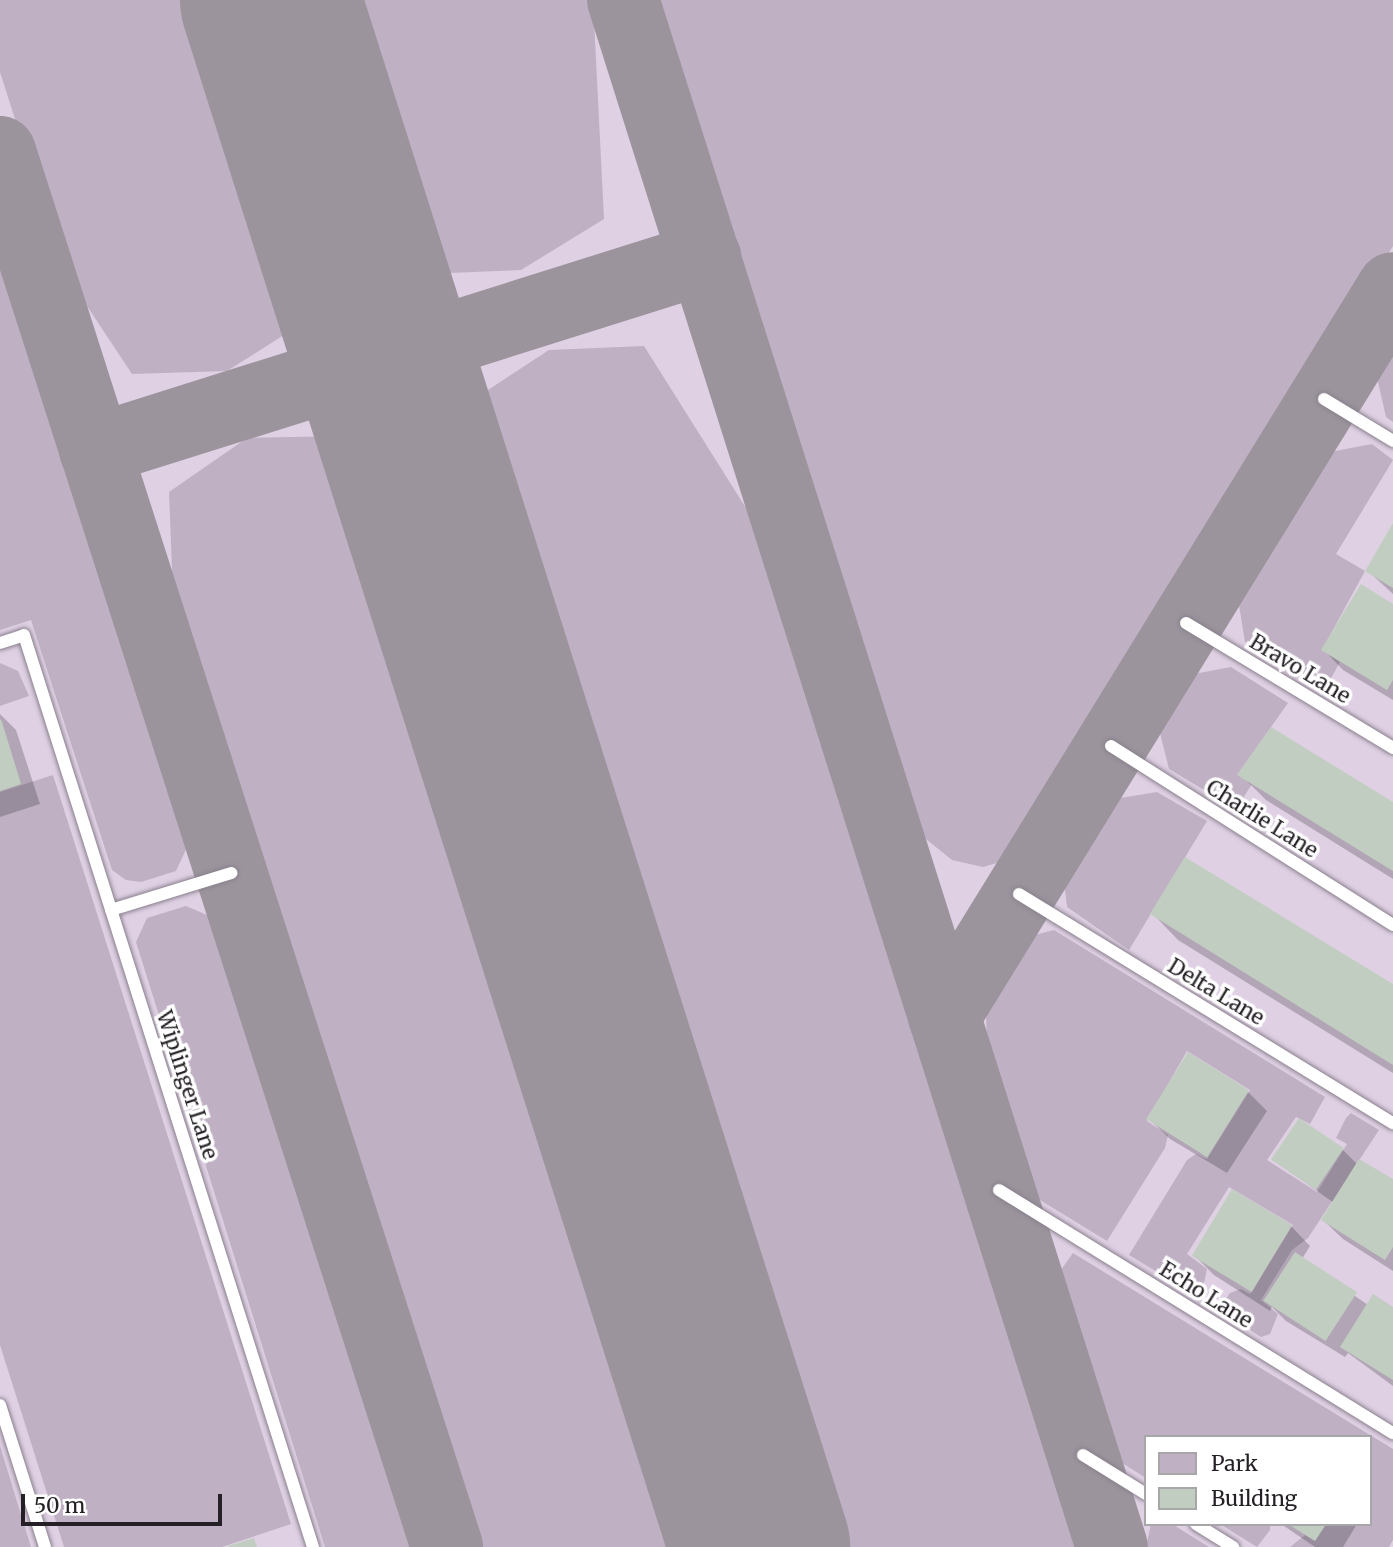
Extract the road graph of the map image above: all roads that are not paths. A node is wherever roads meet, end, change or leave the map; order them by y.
1 (1324, 400) dead end
2 (1393, 441) edge
3 (1186, 623) dead end
4 (0, 643) edge
5 (1111, 746) dead end
6 (1393, 748) edge
7 (231, 873) dead end
8 (1019, 894) dead end
9 (111, 910) junction
10 (1393, 925) edge
11 (1393, 1123) edge
12 (999, 1190) dead end
13 (0, 1405) edge
14 (1393, 1433) edge
15 (1083, 1455) dead end
16 (1144, 1493) edge
17 (1199, 1526) edge
18 (45, 1547) edge
19 (313, 1547) edge
20 (1233, 1547) edge

1 - 2 lane
3 - 6 lane, Bravo Lane
4 - 9 lane, Wiplinger Lane
5 - 10 lane, Charlie Lane
7 - 9 lane
8 - 11 lane, Delta Lane
9 - 19 lane, Wiplinger Lane
12 - 14 lane, Echo Lane
13 - 18 lane
15 - 16 lane
17 - 20 lane

